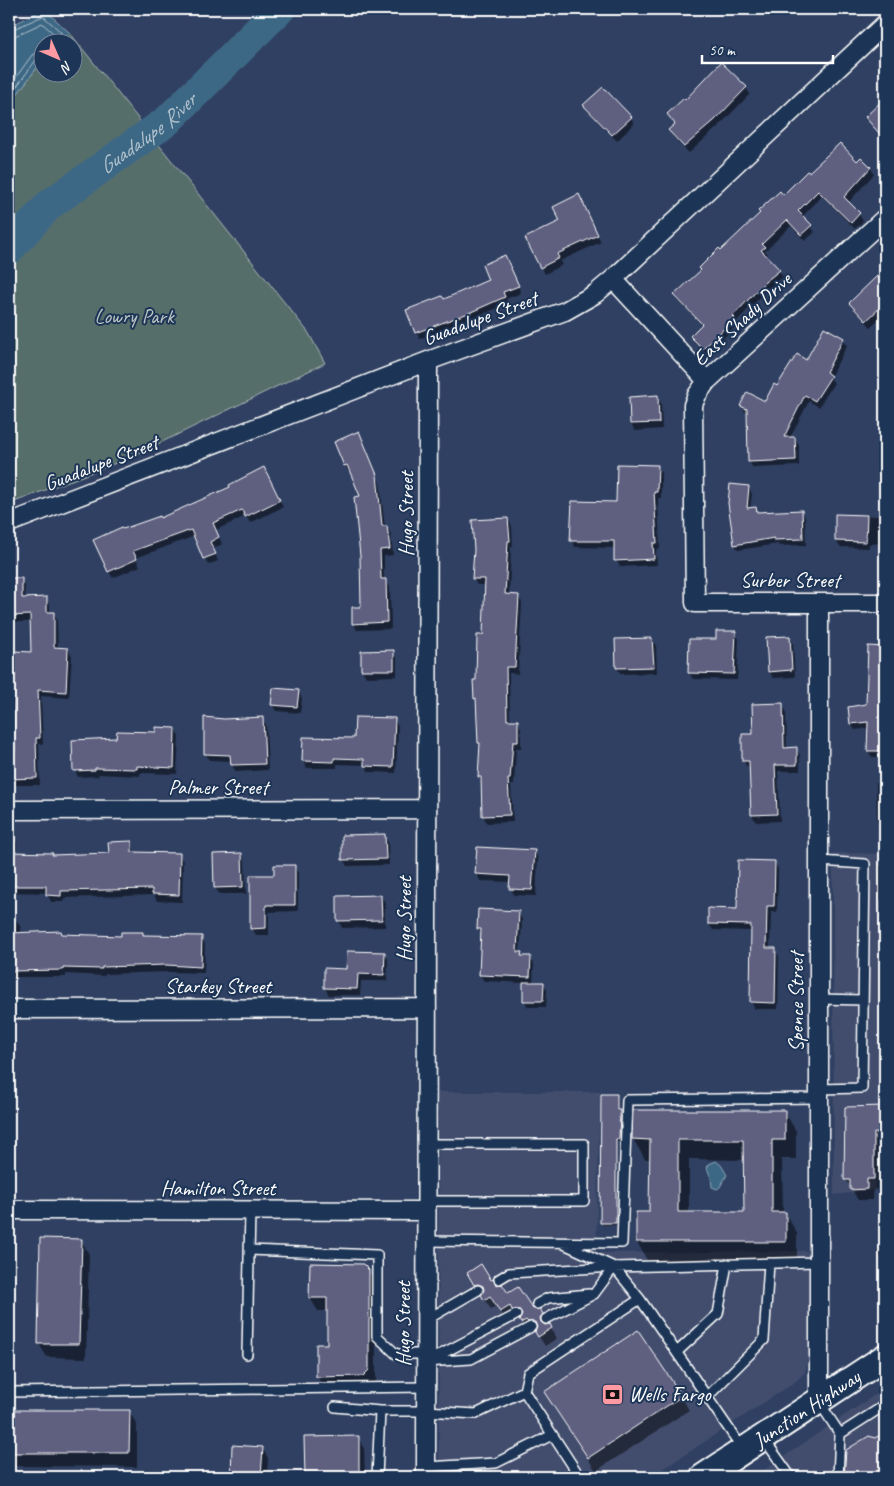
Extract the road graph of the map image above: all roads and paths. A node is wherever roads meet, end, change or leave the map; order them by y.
1 (885, 24) edge
2 (885, 218) edge
3 (613, 279) junction
4 (428, 360) junction
5 (707, 381) junction
6 (9, 523) edge
7 (885, 602) edge
8 (695, 603) joint
9 (819, 603) junction
10 (427, 809) junction
11 (9, 810) edge
12 (819, 861) junction
13 (819, 999) junction
14 (863, 1000) junction
15 (427, 1008) junction
16 (9, 1009) edge
17 (819, 1093) junction
18 (426, 1144) junction
19 (426, 1206) junction
20 (9, 1210) edge
21 (250, 1210) junction
22 (426, 1241) junction
23 (561, 1242) junction
24 (249, 1250) junction
25 (819, 1262) junction
26 (769, 1263) junction
27 (727, 1264) junction
28 (614, 1267) junction
29 (498, 1279) dead end
30 (478, 1290) dead end
31 (594, 1294) junction
32 (640, 1299) junction
33 (537, 1304) dead end
34 (516, 1315) dead end
35 (546, 1319) dead end
36 (426, 1320) junction
37 (531, 1327) dead end
38 (677, 1352) junction
39 (247, 1354) dead end
40 (885, 1357) edge
41 (426, 1358) junction
42 (425, 1387) junction
43 (524, 1391) junction
44 (9, 1392) edge
45 (707, 1397) junction
46 (819, 1401) junction
47 (885, 1405) edge
48 (335, 1407) dead end
49 (380, 1411) junction
50 (426, 1411) junction
51 (840, 1434) junction
52 (552, 1435) junction
53 (753, 1444) junction
54 (426, 1472) edge
55 (377, 1477) edge
56 (580, 1477) edge
57 (703, 1477) edge
58 (791, 1477) edge
59 (838, 1477) edge

1 - 3 street, Guadalupe Street
2 - 5 street, East Shady Drive
3 - 4 street, Guadalupe Street
3 - 5 street
4 - 6 street, Guadalupe Street
4 - 10 street, Hugo Street
5 - 8 street, East Shady Drive
7 - 9 street, Surber Street
8 - 9 street, Surber Street
9 - 12 street, Spence Street
10 - 11 street, Palmer Street
10 - 15 street, Hugo Street
12 - 13 street, Spence Street
12 - 14 lane
13 - 14 lane
13 - 17 street, Spence Street
14 - 17 lane
15 - 16 street, Starkey Street
15 - 18 street, Hugo Street
17 - 23 lane
17 - 25 street, Spence Street
18 - 19 street, Hugo Street
18 - 19 lane
19 - 21 street, Hamilton Street
19 - 22 street, Hugo Street
20 - 21 street, Hamilton Street
21 - 24 lane
22 - 23 lane
22 - 36 street, Hugo Street
23 - 28 lane
24 - 39 lane
24 - 41 lane
25 - 26 lane
25 - 46 street, Spence Street
26 - 27 lane
26 - 45 lane
27 - 28 lane
27 - 38 lane
28 - 29 lane
28 - 31 lane
28 - 32 lane
30 - 36 lane
31 - 33 lane
31 - 35 lane
32 - 38 lane
32 - 43 lane
34 - 41 lane
36 - 41 street, Hugo Street
37 - 41 lane
38 - 45 lane
40 - 46 main road, Junction Highway
41 - 42 street, Hugo Street
42 - 44 lane
42 - 50 street, Hugo Street
43 - 50 lane
43 - 52 lane
45 - 53 lane
46 - 51 lane
46 - 53 main road, Junction Highway
47 - 51 lane
48 - 49 lane
49 - 50 lane
49 - 55 lane
50 - 54 street, Hugo Street
51 - 59 lane
52 - 54 lane
52 - 56 lane
53 - 57 main road, Junction Highway
53 - 58 lane

